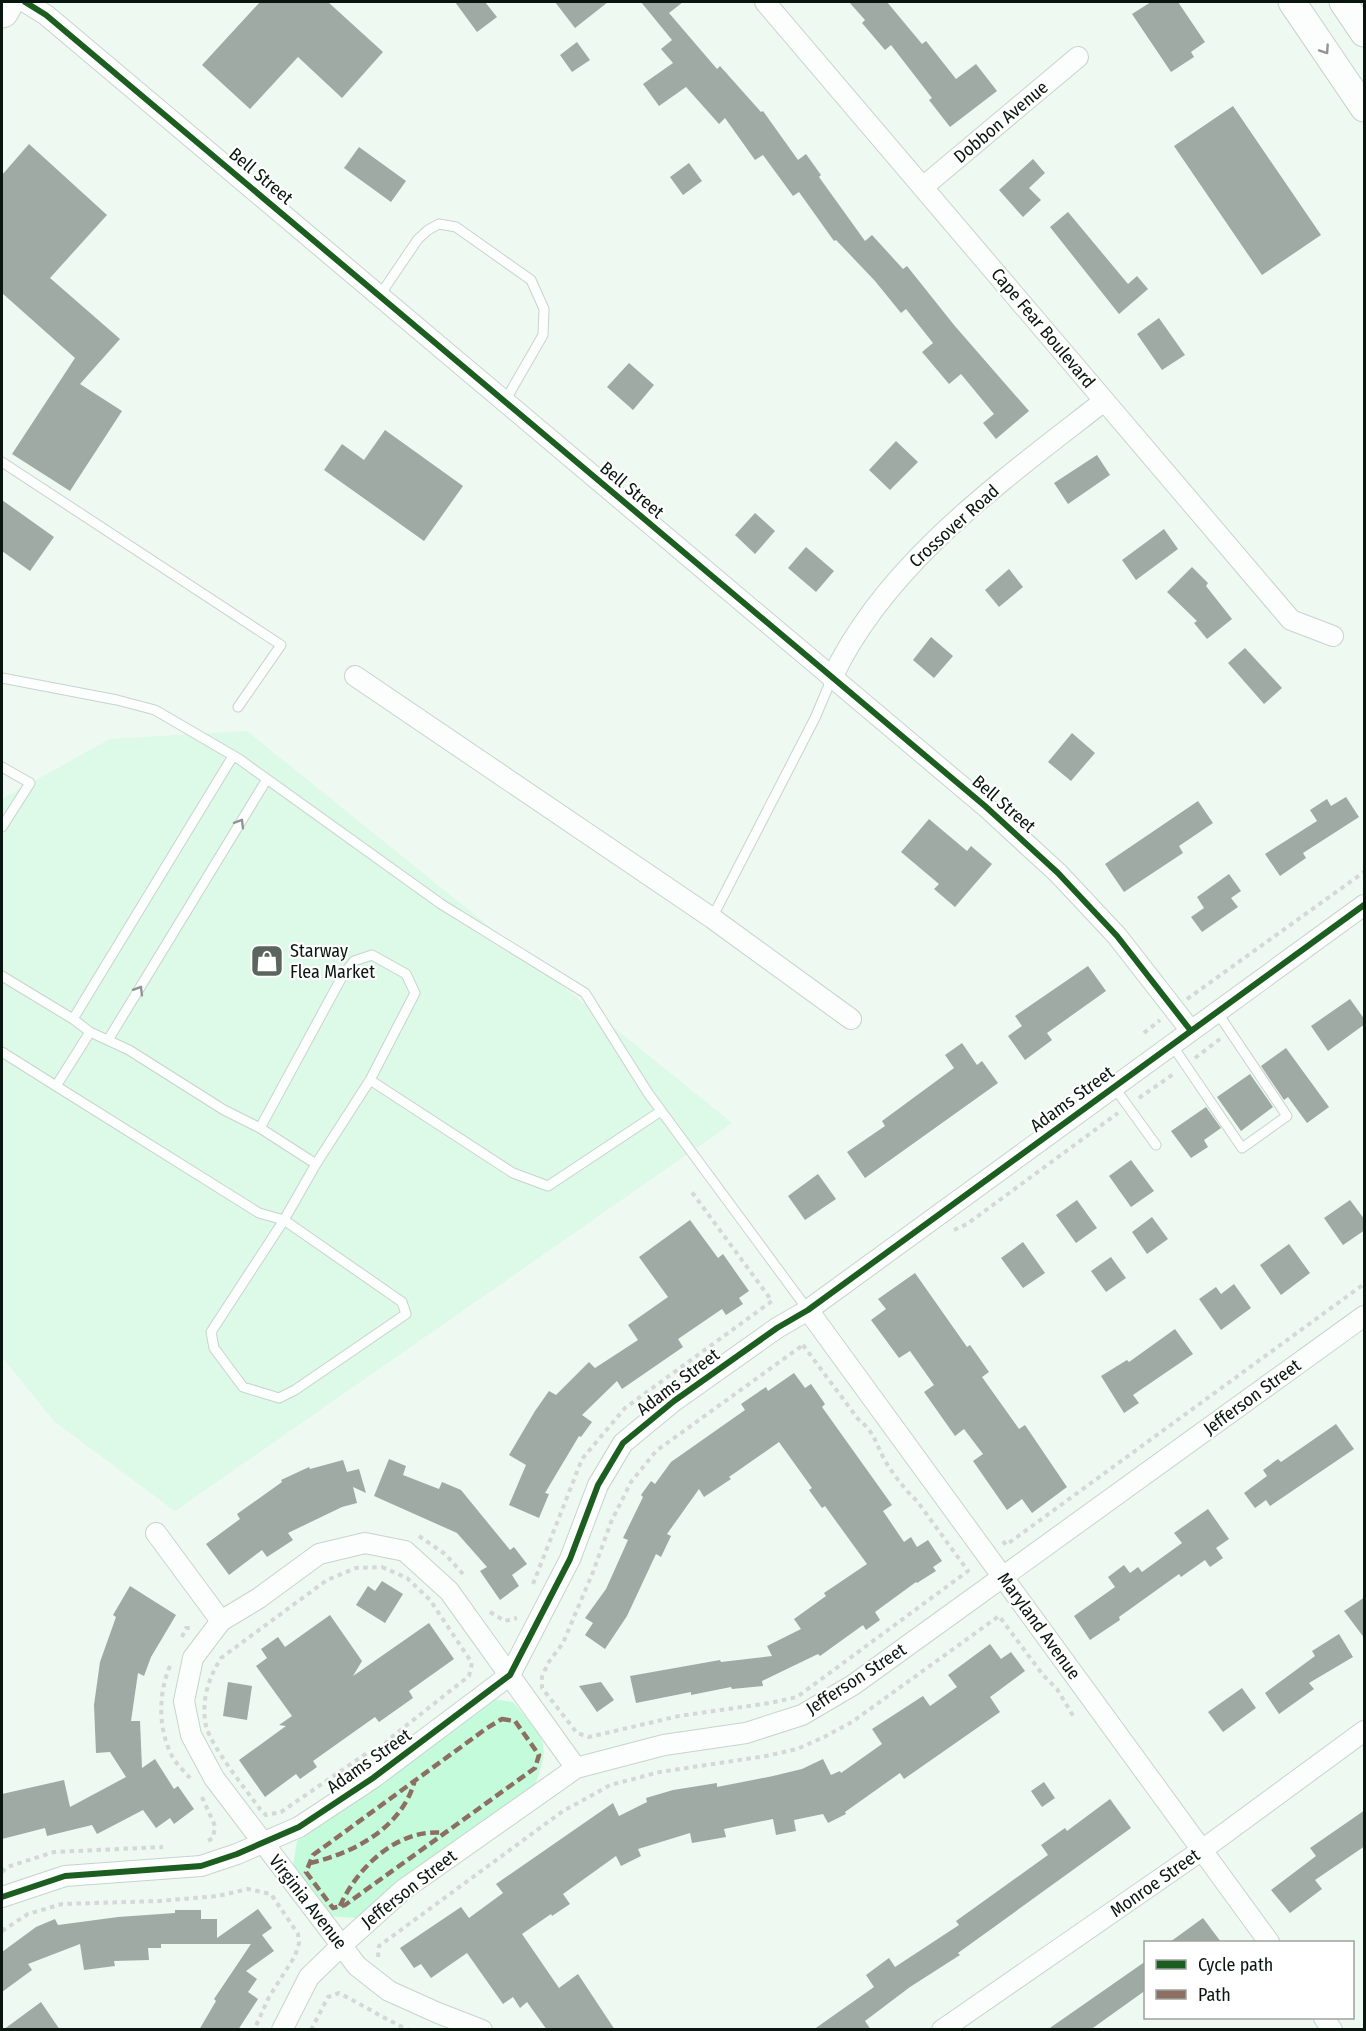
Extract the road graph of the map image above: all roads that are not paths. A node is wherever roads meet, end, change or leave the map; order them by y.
1 (7, 2) edge
2 (25, 2) edge
3 (765, 2) edge
4 (1292, 2) edge
5 (1342, 2) edge
6 (2, 11) edge
7 (1365, 33) edge
8 (1078, 57) dead end
9 (1365, 108) edge
10 (923, 187) junction
11 (380, 295) junction
12 (505, 401) junction
13 (1104, 401) junction
14 (2, 462) edge
15 (1334, 636) dead end
16 (355, 676) dead end
17 (2, 678) edge
18 (832, 678) junction
19 (238, 707) dead end
20 (233, 756) junction
21 (2, 767) edge
22 (267, 779) junction
23 (2, 827) edge
24 (1365, 905) edge
25 (712, 918) junction
26 (2, 976) edge
27 (1217, 1012) junction
28 (73, 1019) junction
29 (851, 1019) dead end
30 (1191, 1031) junction
31 (90, 1032) junction
32 (108, 1040) junction
33 (1172, 1045) junction
34 (2, 1052) edge
35 (370, 1080) junction
36 (56, 1086) junction
37 (1114, 1087) junction
38 (662, 1112) junction
39 (260, 1128) junction
40 (1156, 1145) dead end
41 (316, 1164) junction
42 (284, 1220) junction
43 (808, 1310) junction
44 (1365, 1317) edge
45 (156, 1533) dead end
46 (1003, 1577) junction
47 (221, 1621) junction
48 (510, 1675) junction
49 (1365, 1731) edge
50 (576, 1768) junction
51 (262, 1844) junction
52 (1202, 1850) junction
53 (2, 1897) edge
54 (1268, 1941) edge
55 (342, 1945) junction
56 (282, 2030) edge
57 (482, 2030) edge
58 (942, 2030) edge

1 - 6 highway
2 - 11 street, Bell Street
3 - 10 street, Cape Fear Boulevard
4 -> 9 main road
5 - 7 main road
8 - 10 street, Dobbon Avenue
10 - 13 street, Cape Fear Boulevard
11 - 12 street, Bell Street
11 - 12 lane
12 - 18 street, Bell Street
13 - 15 street, Cape Fear Boulevard
13 - 18 street, Crossover Road
14 - 19 lane
16 - 25 street
17 - 20 lane
18 - 25 lane
18 - 30 street, Bell Street
20 - 22 lane
20 - 28 lane
21 - 23 lane
32 -> 22 lane
22 - 38 lane
24 - 27 street, Adams Street
25 - 29 street
26 - 28 lane
27 - 30 street, Adams Street
27 - 33 lane
28 - 31 lane
30 - 33 street, Adams Street
31 - 32 lane
31 - 36 lane
32 - 39 lane
33 - 37 street, Adams Street
34 - 36 lane
35 - 38 lane
35 - 39 lane
35 - 41 lane
36 - 42 lane
37 - 40 lane
37 - 43 street, Adams Street
38 - 43 lane
39 - 41 lane
41 - 42 lane
42 - 42 lane
43 - 46 street, Maryland Avenue
43 - 48 street, Adams Street
44 - 46 street, Jefferson Street
45 - 47 street
46 - 50 street, Jefferson Street
46 - 52 street, Maryland Avenue
47 - 48 street, Virginia Avenue
47 - 51 street, Virginia Avenue
48 - 50 street, Virginia Avenue
48 - 51 street, Adams Street
49 - 52 street, Monroe Street
50 - 55 street, Jefferson Street
51 - 53 street, Adams Street
51 - 55 street, Virginia Avenue
52 - 54 street, Maryland Avenue
52 - 58 street, Monroe Street
55 - 56 street, Jefferson Street
55 - 57 street, Virginia Avenue

